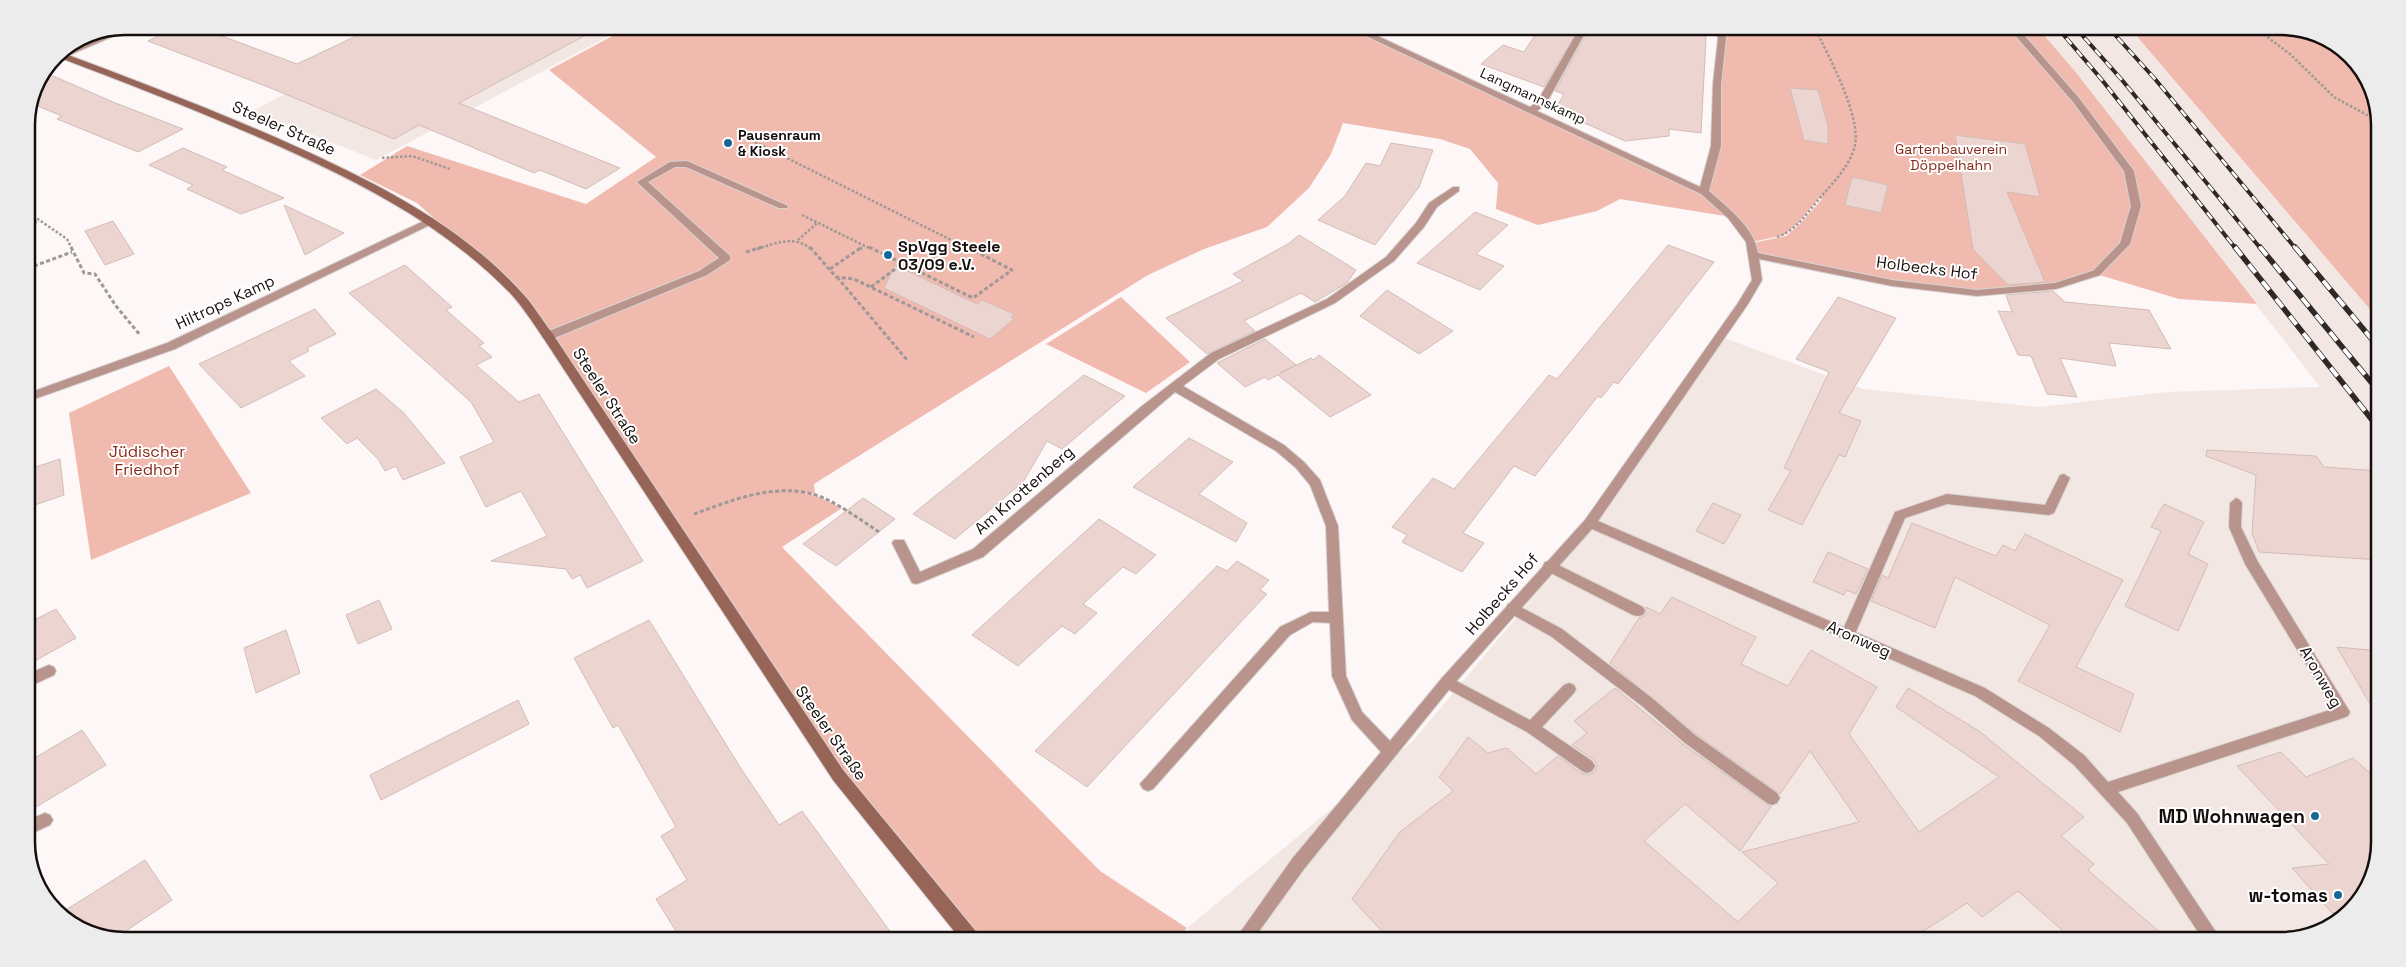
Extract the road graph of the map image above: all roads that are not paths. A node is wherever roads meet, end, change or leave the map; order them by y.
1 (1369, 35) edge
2 (1580, 35) edge
3 (1721, 35) edge
4 (2019, 35) edge
5 (100, 39) edge
6 (85, 45) edge
7 (67, 57) edge
8 (1532, 110) junction
9 (1456, 188) dead end
10 (1704, 192) junction
11 (784, 206) road end
12 (430, 221) junction
13 (1752, 249) junction
14 (548, 336) junction
15 (1175, 387) junction
16 (35, 395) edge
17 (2064, 478) dead end
18 (2236, 502) dead end
19 (1590, 523) junction
20 (899, 544) road end
21 (1550, 566) junction
22 (1513, 608) junction
23 (1638, 611) dead end
24 (1336, 618) junction
25 (1848, 634) junction
26 (49, 671) dead end
27 (35, 678) edge
28 (1447, 682) junction
29 (1570, 689) dead end
30 (1532, 728) junction
31 (1390, 751) junction
32 (1586, 766) dead end
33 (1148, 784) dead end
34 (2106, 789) junction
35 (1772, 798) dead end
36 (45, 820) dead end
37 (35, 825) edge
38 (966, 932) edge
39 (1249, 932) edge
40 (2208, 932) edge

1 - 8 street, Langmannskamp
2 - 8 street
3 - 10 street
4 - 13 street, Holbecks Hof
5 - 6 street
7 - 12 main road, Steeler Straße
8 - 10 street, Langmannskamp
9 - 15 street, Am Knottenberg
10 - 13 street, Holbecks Hof
11 - 14 street
12 - 14 main road, Steeler Straße
12 - 16 street, Hiltrops Kamp
13 - 19 street, Holbecks Hof
14 - 38 main road, Steeler Straße
15 - 20 street, Am Knottenberg
15 - 24 street
17 - 25 street
18 - 34 street, Aronweg
19 - 21 street, Holbecks Hof
19 - 25 street, Aronweg
21 - 22 street, Holbecks Hof
21 - 23 street
22 - 28 street, Holbecks Hof
22 - 35 street
24 - 31 street
24 - 33 street
25 - 34 street, Aronweg
26 - 27 street
28 - 30 street
28 - 31 street, Holbecks Hof
29 - 30 street
30 - 32 street
31 - 39 street, Holbecks Hof
34 - 40 street, Aronweg
36 - 37 street

